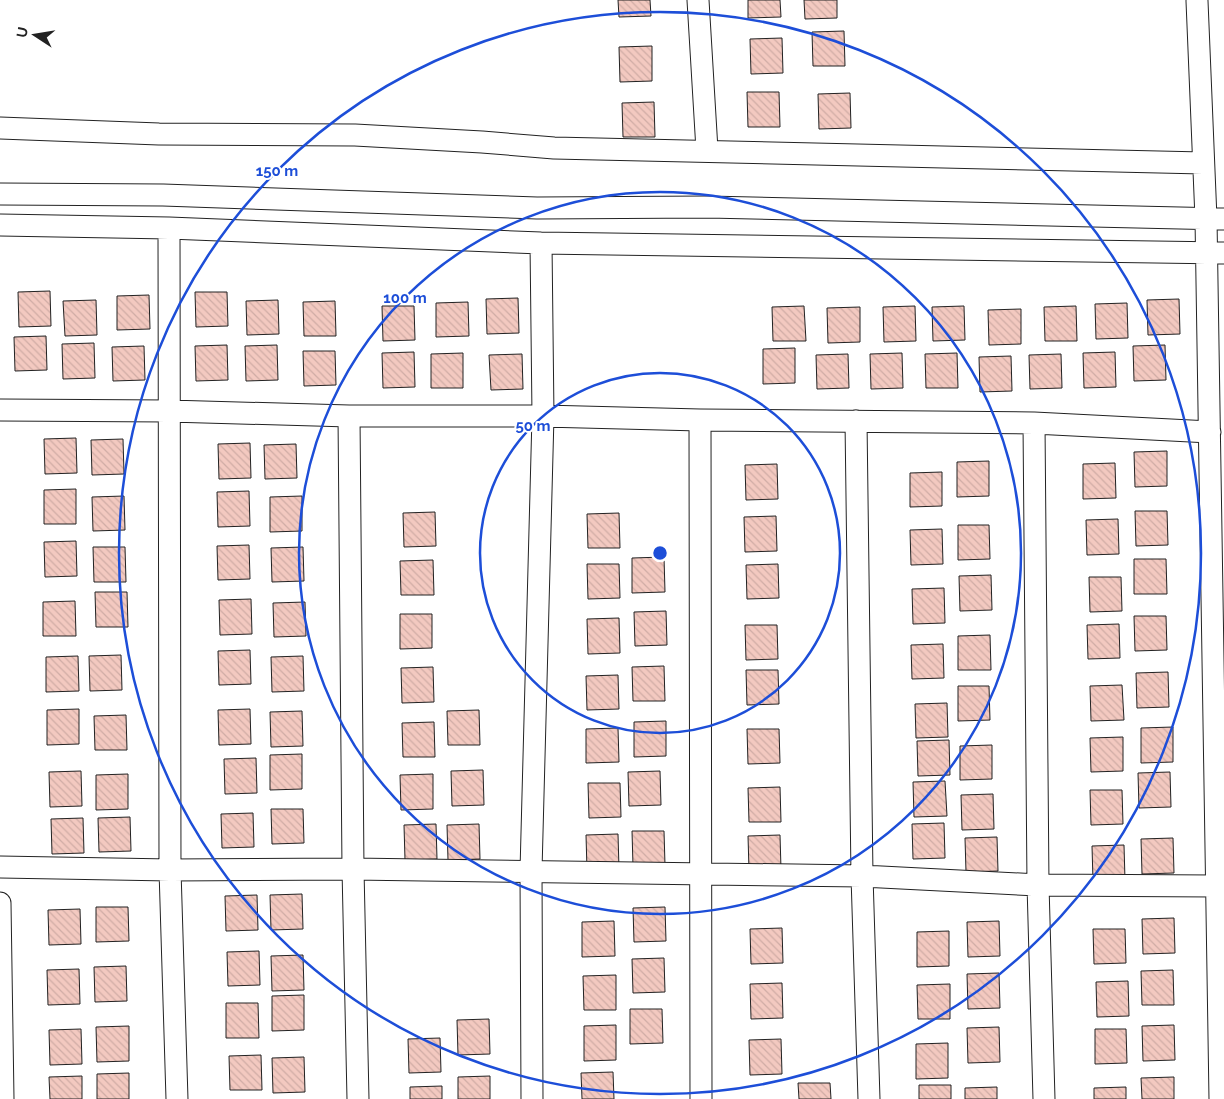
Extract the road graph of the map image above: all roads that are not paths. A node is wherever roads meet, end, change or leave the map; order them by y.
1 (698, 0) edge
2 (1197, 1) edge
3 (0, 128) edge
4 (707, 150) junction
5 (1203, 163) junction
6 (0, 194) edge
7 (1215, 220) edge
8 (0, 225) edge
9 (169, 228) junction
10 (541, 243) junction
11 (1215, 253) edge
12 (0, 410) edge
13 (169, 410) junction
14 (349, 416) junction
15 (543, 416) junction
16 (700, 420) junction
17 (856, 421) junction
18 (1034, 423) junction
19 (1210, 432) junction
20 (0, 867) edge
21 (353, 869) junction
22 (170, 870) junction
23 (531, 871) junction
24 (702, 874) junction
25 (862, 876) junction
26 (1038, 885) junction
27 (1216, 886) junction
28 (0, 903) edge
29 (3, 1099) edge
30 (177, 1099) edge
31 (358, 1099) edge
32 (532, 1099) edge
33 (701, 1099) edge
34 (869, 1099) edge
35 (1044, 1099) edge
36 (1220, 1099) edge

1 - 4 street
2 - 5 street
3 - 4 street
4 - 5 street
5 - 7 street
6 - 7 street
7 - 11 street
8 - 9 street
9 - 10 street
9 - 13 street
10 - 11 street
10 - 15 street
11 - 19 street
12 - 13 street
13 - 14 street
13 - 22 street
14 - 15 street
14 - 21 street
15 - 16 street
15 - 23 street
16 - 17 street
16 - 24 street
17 - 18 street
17 - 25 street
18 - 19 street
18 - 26 street
19 - 27 street
20 - 22 street
21 - 22 street
21 - 23 street
21 - 31 street
22 - 30 street
23 - 24 street
23 - 32 street
24 - 25 street
24 - 33 street
25 - 26 street
25 - 34 street
26 - 27 street
26 - 35 street
27 - 36 street
28 - 29 street

